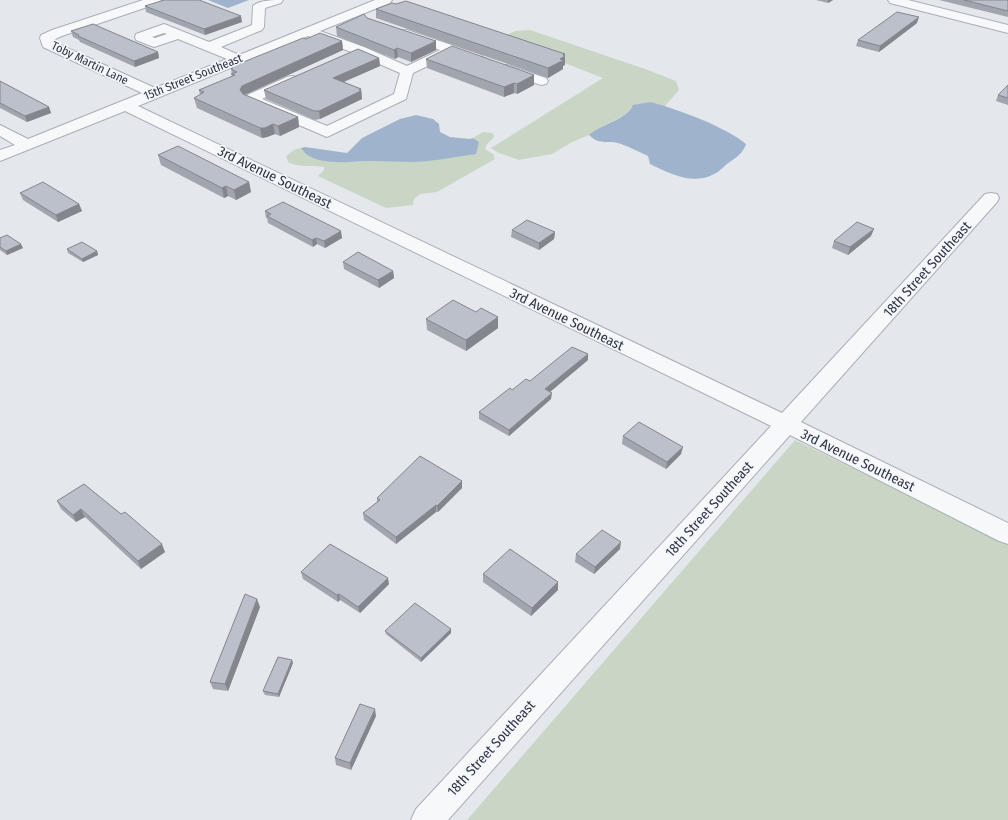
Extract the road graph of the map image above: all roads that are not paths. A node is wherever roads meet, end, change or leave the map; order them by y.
1 (155, 0) edge
2 (277, 0) edge
3 (386, 0) edge
4 (894, 0) edge
5 (393, 29) edge
6 (1008, 29) edge
7 (307, 31) junction
8 (179, 34) junction
9 (209, 47) junction
10 (359, 50) junction
11 (451, 50) junction
12 (344, 56) edge
13 (238, 59) junction
14 (407, 71) junction
15 (301, 76) edge
16 (540, 81) dead end
17 (153, 93) junction
18 (125, 105) junction
19 (0, 130) edge
20 (27, 145) junction
21 (0, 156) edge
22 (991, 198) dead end
23 (786, 424) junction
24 (1008, 534) edge
25 (427, 820) edge

1 - 17 street, Toby Martin Lane
2 - 9 street
3 - 7 street, 15th Street Southeast
4 - 6 street
5 - 11 street
7 - 10 street
7 - 13 street, 15th Street Southeast
8 - 8 street
8 - 9 street
9 - 13 street
10 - 12 street
10 - 14 street
11 - 14 street
11 - 16 street
13 - 17 street, 15th Street Southeast
14 - 15 street
17 - 18 street, 15th Street Southeast
18 - 20 street, 15th Street Southeast
18 - 23 street, 3rd Avenue Southeast
19 - 20 street
20 - 21 street, 15th Street Southeast
22 - 23 street, 18th Street Southeast
23 - 24 street, 3rd Avenue Southeast
23 - 25 street, 18th Street Southeast

